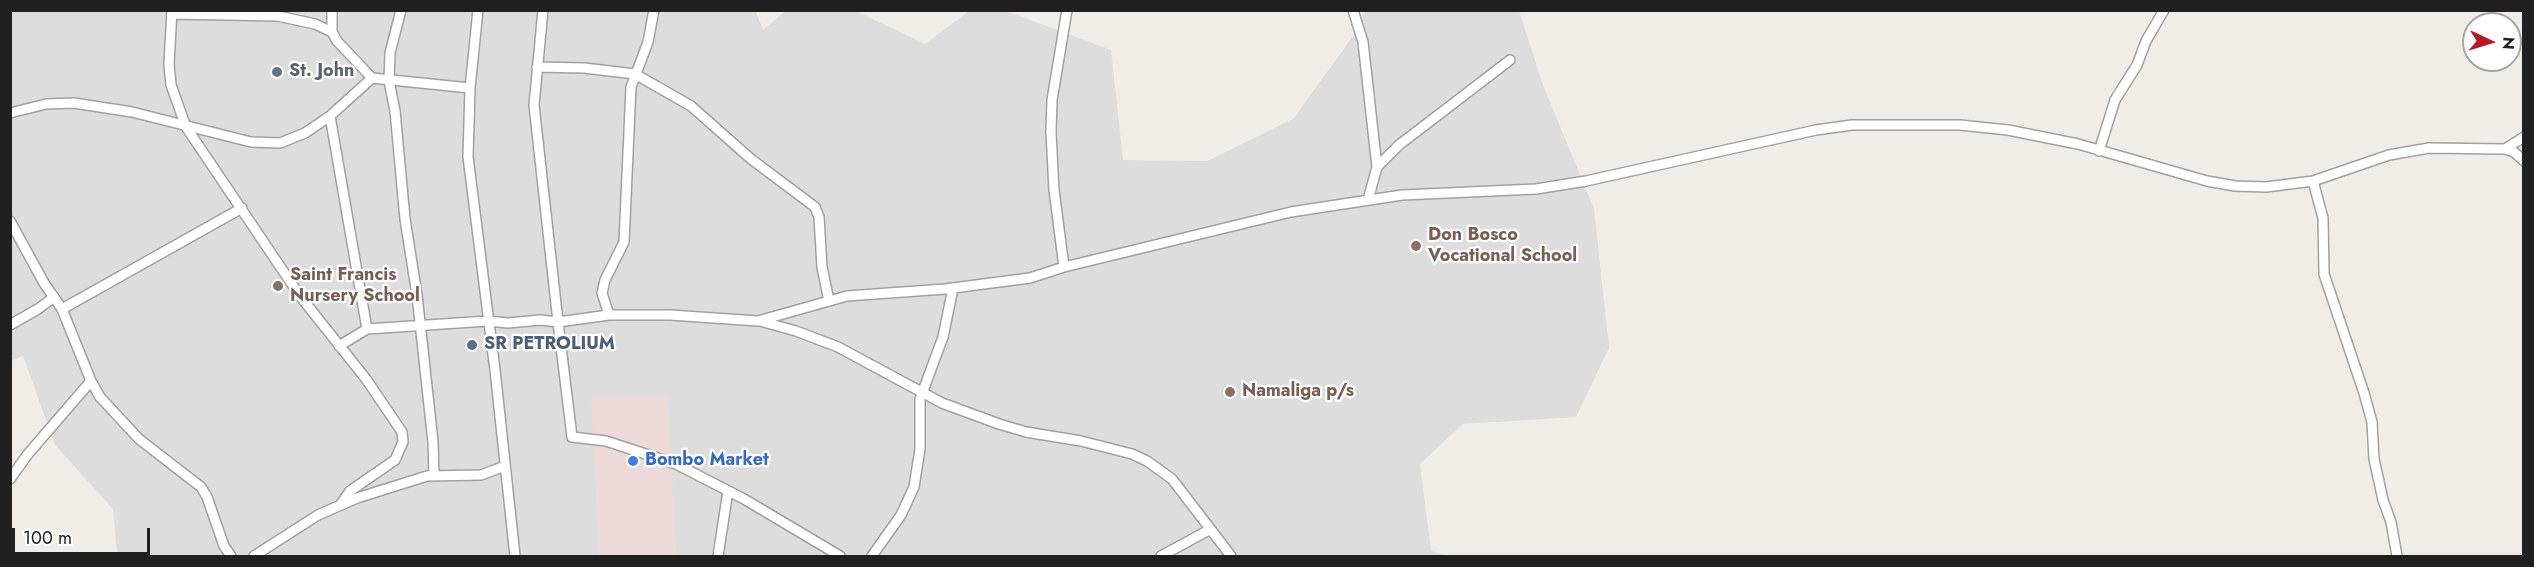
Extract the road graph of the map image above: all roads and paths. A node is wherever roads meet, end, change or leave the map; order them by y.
1 (332, 10) edge
2 (401, 10) edge
3 (478, 10) edge
4 (543, 10) edge
5 (654, 10) edge
6 (1066, 10) edge
7 (1353, 10) edge
8 (2164, 10) edge
9 (172, 12) edge
10 (332, 32) junction
11 (1510, 60) dead end
12 (537, 67) junction
13 (635, 74) junction
14 (372, 78) junction
15 (389, 81) junction
16 (470, 88) junction
17 (10, 113) edge
18 (330, 116) junction
19 (186, 127) junction
20 (2523, 137) edge
21 (2505, 149) junction
22 (2099, 151) junction
23 (2523, 161) edge
24 (1377, 167) junction
25 (2313, 181) junction
26 (1368, 200) junction
27 (242, 208) junction
28 (10, 221) edge
29 (1064, 267) junction
30 (954, 288) junction
31 (54, 297) junction
32 (830, 301) junction
33 (62, 309) junction
34 (609, 315) junction
35 (489, 321) junction
36 (758, 321) junction
37 (558, 322) junction
38 (10, 325) edge
39 (420, 326) junction
40 (367, 329) junction
41 (339, 346) junction
42 (91, 381) junction
43 (922, 393) junction
44 (505, 466) junction
45 (434, 476) junction
46 (10, 479) edge
47 (728, 491) junction
48 (341, 504) junction
49 (1209, 530) junction
50 (231, 556) edge
51 (254, 556) edge
52 (515, 556) edge
53 (718, 556) edge
54 (840, 556) edge
55 (872, 556) edge
56 (1161, 556) edge
57 (1231, 556) edge
58 (2397, 556) edge

1 - 10 street
2 - 15 street
3 - 16 street
4 - 12 street
5 - 13 street
6 - 29 street
7 - 24 street
8 - 22 street
9 - 10 street
9 - 19 street
10 - 14 street
11 - 24 street
12 - 13 street
12 - 37 street
13 - 32 street
13 - 34 street
14 - 15 street
14 - 18 street
15 - 16 street
15 - 39 street
16 - 35 street
17 - 19 street
18 - 19 street
18 - 40 street
19 - 27 street
20 - 21 street
21 - 23 street
21 - 25 street
22 - 25 street
22 - 26 street
24 - 26 street
25 - 58 street
26 - 29 street
27 - 33 street
27 - 41 street
28 - 31 street
29 - 30 street
30 - 32 street
30 - 43 street
31 - 33 street
31 - 38 street
32 - 36 street
33 - 42 street
34 - 36 street
34 - 37 street
35 - 37 street
35 - 39 street
35 - 44 street
36 - 43 street
37 - 47 street
39 - 40 street
39 - 45 street
40 - 41 street
41 - 48 street
42 - 46 street
42 - 50 street
43 - 49 street
43 - 55 street
44 - 45 street
44 - 52 street
45 - 48 street
47 - 53 street
47 - 54 street
48 - 51 street
49 - 56 street
49 - 57 street

